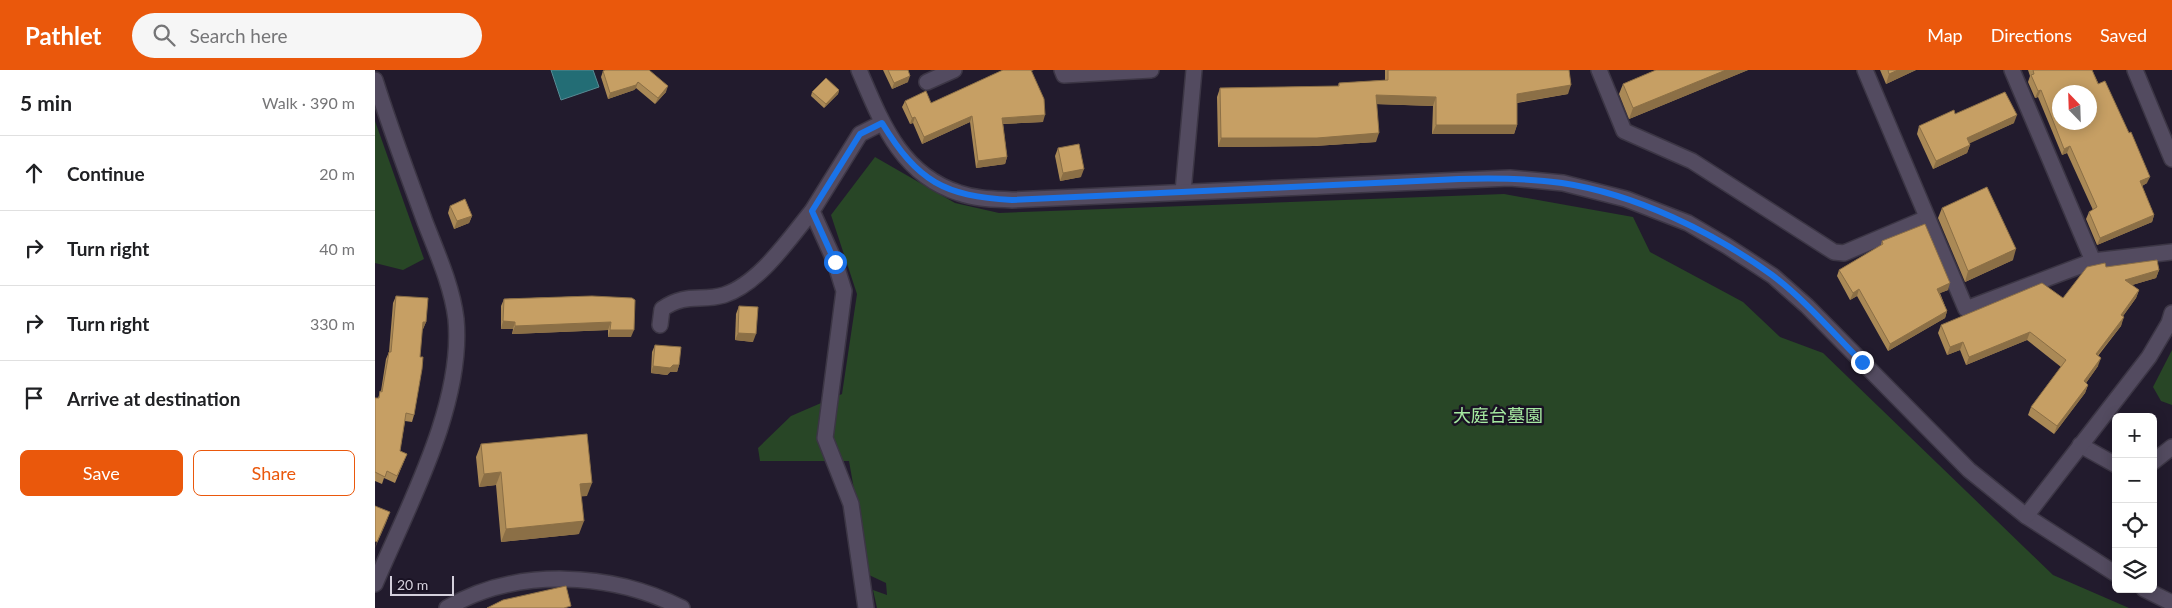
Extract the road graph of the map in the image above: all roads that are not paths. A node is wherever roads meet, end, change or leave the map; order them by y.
1 (859, 70) edge
2 (954, 70) edge
3 (1062, 70) edge
4 (1151, 70) edge
5 (1194, 70) edge
6 (1599, 70) edge
7 (1865, 70) edge
8 (2012, 70) edge
9 (2135, 70) edge
10 (375, 80) edge
11 (927, 82) dead end
12 (882, 123) junction
13 (2172, 159) edge
14 (1183, 192) junction
15 (812, 211) junction
16 (1927, 218) junction
17 (2172, 252) edge
18 (2093, 261) junction
19 (2172, 313) edge
20 (660, 325) dead end
21 (2080, 445) junction
22 (2172, 447) edge
23 (2157, 459) edge
24 (2112, 463) edge
25 (2026, 516) junction
26 (2112, 571) edge
27 (375, 584) edge
28 (2153, 593) edge
29 (2172, 602) edge
30 (447, 608) edge
31 (682, 608) edge
32 (866, 608) edge

1 - 12 street
2 - 11 street
3 - 4 street
5 - 14 street
6 - 16 street
7 - 16 street
8 - 18 street
9 - 13 street
10 - 27 street
12 - 14 street
12 - 15 street
14 - 25 street
15 - 20 street
15 - 32 street
16 - 18 street
17 - 18 street
19 - 21 street
21 - 24 street
21 - 25 street
22 - 23 street
25 - 26 street
28 - 29 street
30 - 31 street

